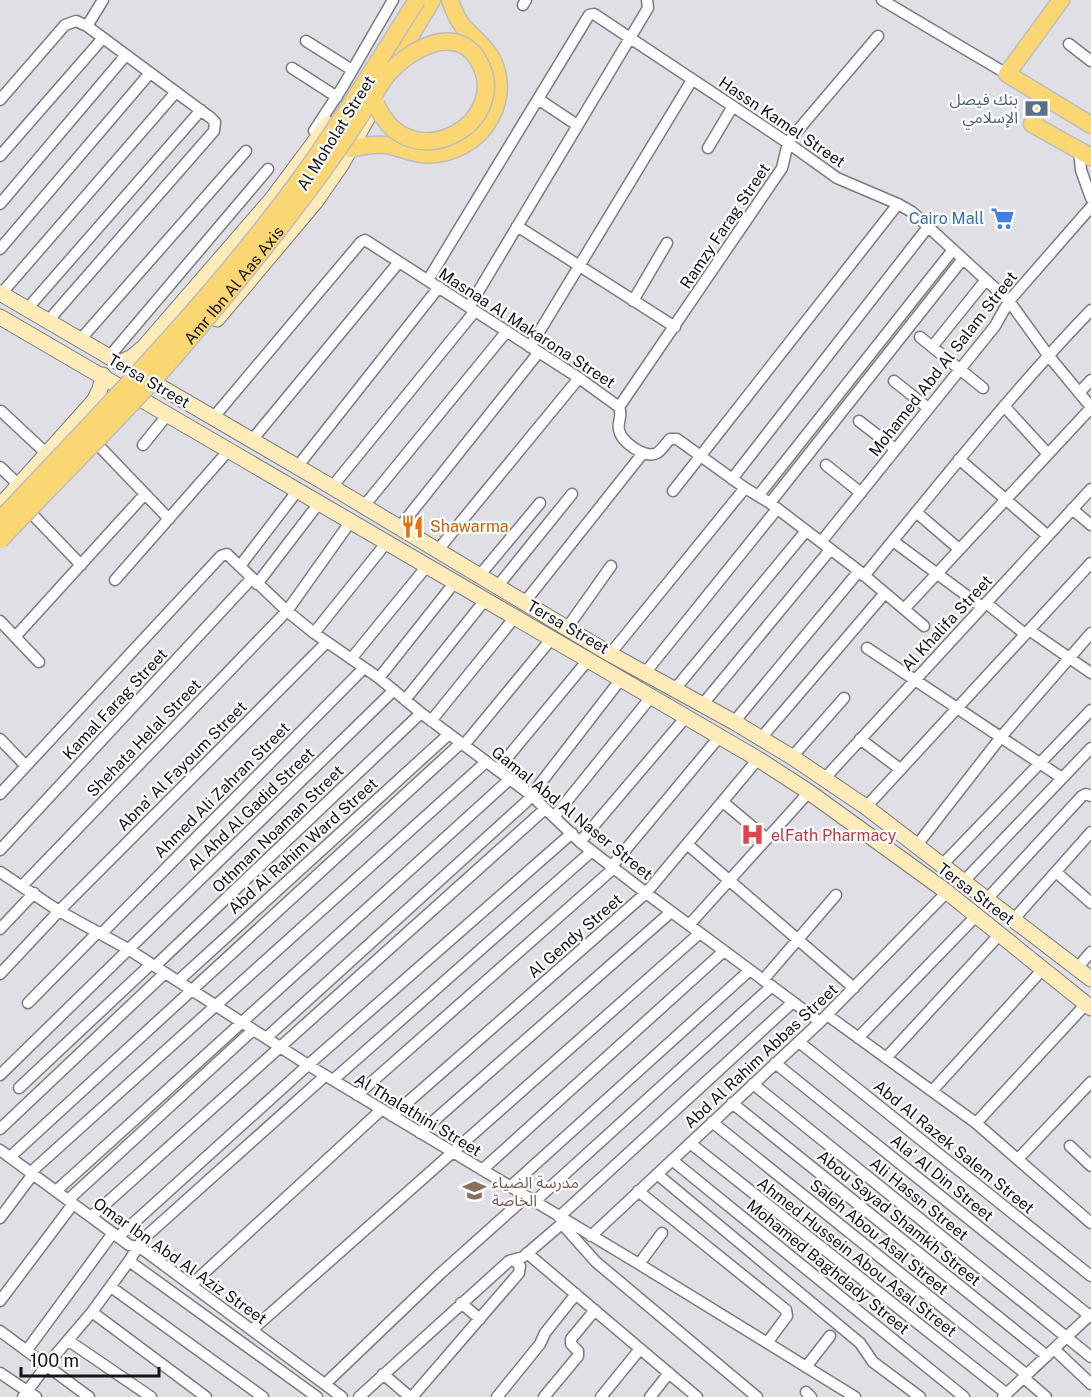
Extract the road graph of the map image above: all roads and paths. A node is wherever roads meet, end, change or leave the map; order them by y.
1 (103, 0) edge
2 (393, 0) edge
3 (412, 0) edge
4 (417, 0) edge
5 (432, 0) edge
6 (440, 0) edge
7 (450, 0) edge
8 (647, 0) edge
9 (882, 0) edge
10 (1061, 0) edge
11 (87, 26) junction
12 (878, 36) dead end
13 (103, 38) junction
14 (629, 39) junction
15 (306, 41) dead end
16 (1069, 44) dead end
17 (126, 55) junction
18 (1091, 61) edge
19 (292, 68) dead end
20 (352, 70) junction
21 (150, 73) junction
22 (388, 73) junction
23 (1007, 74) junction
24 (692, 80) junction
25 (176, 92) junction
26 (1044, 96) junction
27 (336, 97) junction
28 (538, 99) junction
29 (0, 100) edge
30 (376, 104) junction
31 (733, 106) junction
32 (201, 110) junction
33 (577, 125) junction
34 (1091, 125) edge
35 (788, 143) junction
36 (708, 148) dead end
37 (350, 149) junction
38 (246, 151) dead end
39 (1085, 153) edge
40 (0, 156) edge
41 (268, 169) dead end
42 (288, 179) junction
43 (1091, 198) edge
44 (0, 204) edge
45 (898, 204) junction
46 (1091, 207) edge
47 (517, 226) junction
48 (928, 227) junction
49 (667, 243) dead end
50 (0, 249) edge
51 (952, 251) junction
52 (962, 260) junction
53 (399, 262) junction
54 (579, 267) junction
55 (428, 280) junction
56 (985, 281) junction
57 (439, 288) junction
58 (1, 293) edge
59 (633, 301) junction
60 (1009, 301) junction
61 (27, 309) junction
62 (472, 309) junction
63 (1091, 310) edge
64 (0, 317) edge
65 (48, 321) junction
66 (675, 327) junction
67 (507, 331) junction
68 (920, 337) dead end
69 (80, 340) junction
70 (144, 347) junction
71 (932, 347) junction
72 (535, 349) junction
73 (1048, 355) junction
74 (114, 360) junction
75 (174, 369) junction
76 (960, 369) junction
77 (103, 375) junction
78 (579, 378) junction
79 (1091, 380) edge
80 (894, 381) dead end
81 (983, 388) dead end
82 (168, 391) junction
83 (1079, 393) junction
84 (94, 401) junction
85 (151, 404) junction
86 (1004, 406) junction
87 (619, 407) junction
88 (1091, 407) edge
89 (928, 408) junction
90 (1, 411) edge
91 (168, 414) junction
92 (213, 418) junction
93 (859, 421) dead end
94 (122, 423) junction
95 (252, 440) junction
96 (98, 445) junction
97 (143, 446) dead end
98 (895, 449) junction
99 (229, 450) junction
100 (643, 453) junction
101 (47, 454) junction
102 (1048, 454) junction
103 (700, 456) junction
104 (959, 459) junction
105 (826, 465) dead end
106 (0, 467) edge
107 (297, 467) junction
108 (732, 479) junction
109 (19, 485) junction
110 (332, 487) junction
111 (745, 488) junction
112 (1091, 489) edge
113 (298, 490) junction
114 (673, 491) dead end
115 (861, 493) junction
116 (145, 494) junction
117 (572, 494) dead end
118 (758, 496) junction
119 (1006, 500) junction
120 (319, 503) junction
121 (540, 503) dead end
122 (0, 506) edge
123 (364, 506) junction
124 (774, 506) junction
125 (1072, 509) junction
126 (916, 512) junction
127 (32, 514) junction
128 (169, 519) junction
129 (0, 520) edge
130 (351, 521) junction
131 (1091, 525) edge
132 (399, 528) junction
133 (806, 531) junction
134 (1048, 536) junction
135 (0, 540) edge
136 (893, 541) junction
137 (387, 542) junction
138 (826, 546) junction
139 (0, 548) edge
140 (959, 549) junction
141 (437, 551) junction
142 (1091, 563) edge
143 (81, 565) junction
144 (240, 566) junction
145 (427, 566) junction
146 (611, 566) dead end
147 (861, 574) junction
148 (936, 574) junction
149 (479, 576) junction
150 (115, 580) dead end
151 (254, 581) junction
152 (455, 582) junction
153 (497, 587) junction
154 (885, 593) junction
155 (485, 600) junction
156 (524, 603) junction
157 (984, 605) junction
158 (904, 609) junction
159 (287, 610) junction
160 (515, 617) junction
161 (0, 621) edge
162 (924, 626) dead end
163 (567, 628) junction
164 (1027, 632) junction
165 (314, 633) junction
166 (1091, 633) edge
167 (15, 637) junction
168 (552, 638) junction
169 (327, 642) junction
170 (867, 648) dead end
171 (610, 654) junction
172 (351, 659) junction
173 (1069, 659) junction
174 (588, 660) junction
175 (39, 662) dead end
176 (364, 668) junction
177 (645, 673) junction
178 (1091, 673) edge
179 (379, 678) junction
180 (621, 679) junction
181 (915, 679) junction
182 (675, 689) junction
183 (394, 690) junction
184 (651, 697) junction
185 (843, 698) dead end
186 (405, 700) junction
187 (702, 705) junction
188 (957, 708) junction
189 (1091, 710) edge
190 (421, 713) junction
191 (686, 717) junction
192 (431, 721) junction
193 (734, 722) junction
194 (449, 734) junction
195 (720, 736) junction
196 (1001, 737) junction
197 (761, 738) junction
198 (0, 739) edge
199 (860, 739) junction
200 (462, 744) junction
201 (1091, 748) edge
202 (792, 757) junction
203 (758, 759) junction
204 (486, 762) junction
205 (1040, 764) junction
206 (25, 765) junction
207 (900, 769) junction
208 (498, 770) junction
209 (825, 778) junction
210 (1062, 778) junction
211 (510, 779) junction
212 (838, 787) junction
213 (809, 792) junction
214 (0, 794) edge
215 (531, 795) junction
216 (1091, 796) edge
217 (723, 802) junction
218 (830, 807) junction
219 (866, 807) junction
220 (545, 809) junction
221 (554, 817) junction
222 (898, 832) junction
223 (572, 833) junction
224 (1091, 833) edge
225 (767, 839) junction
226 (580, 842) junction
227 (687, 844) junction
228 (916, 845) junction
229 (0, 850) edge
230 (592, 851) junction
231 (887, 851) junction
232 (942, 865) junction
233 (613, 867) junction
234 (0, 872) edge
235 (1056, 872) junction
236 (729, 881) junction
237 (964, 881) junction
238 (22, 886) junction
239 (946, 892) junction
240 (34, 893) junction
241 (646, 893) junction
242 (836, 894) dead end
243 (987, 899) junction
244 (1091, 903) edge
245 (59, 911) junction
246 (671, 912) junction
247 (976, 915) junction
248 (1014, 919) junction
249 (689, 925) junction
250 (0, 929) edge
251 (99, 933) junction
252 (700, 933) junction
253 (1000, 934) junction
254 (797, 940) junction
255 (128, 949) junction
256 (724, 951) junction
257 (1091, 952) edge
258 (153, 965) junction
259 (1077, 968) junction
260 (1043, 969) junction
261 (750, 970) junction
262 (165, 973) junction
263 (0, 974) edge
264 (1091, 978) edge
265 (178, 981) junction
266 (767, 983) junction
267 (854, 988) junction
268 (191, 990) junction
269 (793, 1002) junction
270 (28, 1003) dead end
271 (216, 1006) junction
272 (1088, 1006) edge
273 (823, 1018) junction
274 (240, 1022) junction
275 (253, 1030) junction
276 (266, 1038) junction
277 (858, 1038) junction
278 (799, 1041) junction
279 (280, 1048) junction
280 (886, 1058) junction
281 (775, 1063) junction
282 (308, 1065) junction
283 (0, 1075) edge
284 (329, 1078) junction
285 (1091, 1082) edge
286 (753, 1084) junction
287 (20, 1088) dead end
288 (932, 1091) junction
289 (357, 1095) junction
290 (732, 1104) junction
291 (381, 1110) junction
292 (392, 1116) junction
293 (712, 1122) junction
294 (976, 1123) junction
295 (0, 1129) edge
296 (420, 1133) junction
297 (690, 1143) junction
298 (1070, 1146) dead end
299 (0, 1150) edge
300 (453, 1153) junction
301 (10, 1157) junction
302 (1018, 1159) junction
303 (672, 1160) junction
304 (1091, 1166) edge
305 (482, 1170) junction
306 (32, 1173) junction
307 (657, 1174) junction
308 (510, 1187) junction
309 (56, 1191) junction
310 (638, 1191) junction
311 (530, 1200) junction
312 (71, 1202) junction
313 (91, 1217) junction
314 (0, 1218) edge
315 (562, 1220) junction
316 (1091, 1223) edge
317 (662, 1233) dead end
318 (116, 1235) junction
319 (591, 1236) junction
320 (138, 1246) junction
321 (527, 1253) junction
322 (129, 1261) junction
323 (515, 1261) junction
324 (639, 1264) junction
325 (1091, 1276) edge
326 (191, 1285) junction
327 (111, 1287) junction
328 (576, 1294) junction
329 (0, 1302) edge
330 (461, 1303) junction
331 (595, 1310) junction
332 (92, 1312) junction
333 (1091, 1315) edge
334 (480, 1318) junction
335 (252, 1330) junction
336 (0, 1331) edge
337 (830, 1335) dead end
338 (1067, 1337) junction
339 (69, 1341) junction
340 (767, 1343) junction
341 (640, 1349) junction
342 (27, 1350) junction
343 (1051, 1352) junction
344 (1091, 1357) edge
345 (46, 1366) junction
346 (806, 1367) junction
347 (0, 1373) edge
348 (669, 1373) junction
349 (383, 1374) junction
350 (1025, 1376) junction
351 (325, 1384) junction
352 (1091, 1384) edge
353 (29, 1395) edge
354 (1005, 1395) edge
355 (89, 1397) edge
356 (151, 1397) edge
357 (206, 1397) edge
358 (263, 1397) edge
359 (317, 1397) edge
360 (342, 1397) edge
361 (359, 1397) edge
362 (411, 1397) edge
363 (497, 1397) edge
364 (544, 1397) edge
365 (601, 1397) edge
366 (650, 1397) edge
367 (696, 1397) edge
368 (757, 1397) edge
369 (855, 1397) edge
370 (920, 1397) edge
371 (964, 1397) edge
372 (1046, 1397) edge

1 - 11 street
2 - 20 street
3 - 42 main road, Al Moholat Street
4 - 129 main road, Amr Ibn Al Aas Axis, bridge
5 - 22 main road, Amr Ibn Al Aas Axis
6 - 30 main road, Al Moholat Street
7 - 37 main road
8 - 14 street
9 - 23 street
10 - 23 main road
11 - 13 street
11 - 29 street
12 - 35 street, Ramzy Farag Street
13 - 17 street
13 - 40 street
14 - 24 street, Hassn Kamel Street
14 - 28 street, Hassn Kamel Street
14 - 33 street
15 - 20 street
16 - 18 street
17 - 21 street
17 - 44 street
19 - 27 street
20 - 27 street
21 - 25 street
21 - 50 street
22 - 30 main road, bridge
22 - 135 main road, Amr Ibn Al Aas Axis, bridge
23 - 26 main road
24 - 31 street, Hassn Kamel Street
24 - 54 street
25 - 32 street
25 - 58 street
26 - 34 main road
26 - 39 main road
27 - 42 street
28 - 33 street
28 - 55 street
30 - 37 main road, Al Moholat Street
31 - 35 street, Hassn Kamel Street
31 - 36 street
32 - 61 street
32 - 65 street
33 - 47 street
35 - 45 street, Hassn Kamel Street
35 - 66 street, Ramzy Farag Street
37 - 75 main road, Al Moholat Street
38 - 69 street
39 - 43 street
41 - 74 street
42 - 70 main road, Al Moholat Street
45 - 48 street, Hassn Kamel Street
45 - 103 street
46 - 60 street, Mohamed Abd Al Salam Street
47 - 54 street
47 - 62 street
48 - 51 street, Hassn Kamel Street
48 - 108 street
49 - 59 street
51 - 52 street, Hassn Kamel Street
51 - 118 street
52 - 56 street, Hassn Kamel Street
52 - 124 street
53 - 55 street, Masnaa Al Makarona Street
53 - 92 street, Masnaa Al Makarona Street
53 - 95 street
54 - 59 street
54 - 72 street
55 - 57 street, Masnaa Al Makarona Street
56 - 60 street, Hassn Kamel Street
56 - 71 street
57 - 62 street, Masnaa Al Makarona Street
57 - 107 street
58 - 61 main road, Tersa Street
59 - 66 street
60 - 73 street, Hassn Kamel Street
60 - 76 street, Mohamed Abd Al Salam Street
61 - 65 main road, Tersa Street
62 - 67 street, Masnaa Al Makarona Street
62 - 110 street
63 - 73 street
64 - 77 main road, Tersa Street
65 - 69 main road, Tersa Street
66 - 87 street, Ramzy Farag Street
67 - 72 street, Masnaa Al Makarona Street
67 - 123 street
68 - 71 street
69 - 74 main road, Tersa Street
70 - 74 main road, Al Moholat Street
70 - 75 main road
71 - 76 street
72 - 78 street, Masnaa Al Makarona Street
72 - 132 street
73 - 83 street, Hassn Kamel Street
73 - 86 street
74 - 82 main road, Tersa Street
75 - 82 main road, Al Moholat Street
76 - 81 street
76 - 89 street, Mohamed Abd Al Salam Street
77 - 84 main road
77 - 85 main road, Tersa Street
78 - 87 street, Masnaa Al Makarona Street
78 - 141 street
79 - 83 street
80 - 89 street
82 - 92 main road, Tersa Street
83 - 88 street, Hassn Kamel Street
84 - 94 main road
84 - 101 main road
85 - 91 main road, Tersa Street
85 - 94 main road
86 - 102 street
86 - 104 street
87 - 100 street, Masnaa Al Makarona Street
88 - 102 street
89 - 98 street, Mohamed Abd Al Salam Street
90 - 101 street
91 - 97 street
91 - 99 main road, Tersa Street
92 - 95 main road, Tersa Street
93 - 98 street
94 - 96 main road
95 - 107 main road, Tersa Street
96 - 116 street
96 - 127 main road
98 - 115 street, Mohamed Abd Al Salam Street
99 - 113 main road, Tersa Street
99 - 128 street
100 - 103 street
100 - 156 street
101 - 109 main road
102 - 119 street
103 - 108 street
103 - 114 street
104 - 119 street
104 - 126 street
105 - 115 street
106 - 109 street
107 - 110 main road, Tersa Street
108 - 111 street
109 - 122 main road
110 - 123 main road, Tersa Street
111 - 118 street
111 - 171 street
112 - 125 street, Al Khalifa Street
113 - 120 main road, Tersa Street
113 - 144 street
115 - 138 street, Mohamed Abd Al Salam Street
116 - 128 street
116 - 143 street
117 - 153 street
118 - 124 street
119 - 134 street
119 - 140 street
120 - 130 main road, Tersa Street
120 - 151 street, Kamal Farag Street
121 - 149 street
123 - 132 main road, Tersa Street
124 - 133 street
124 - 177 street
125 - 131 street
125 - 134 street, Al Khalifa Street
126 - 136 street
126 - 140 street
127 - 139 main road
127 - 143 street
128 - 150 street
130 - 137 main road, Tersa Street
130 - 159 street, Shehata Helal Street
132 - 141 main road, Tersa Street
133 - 138 street
133 - 182 street
134 - 157 street, Al Khalifa Street
136 - 147 street
136 - 148 street
137 - 145 main road, Tersa Street
137 - 165 street
138 - 147 street
138 - 187 street, Mohamed Abd Al Salam Street
140 - 148 street
141 - 149 main road, Tersa Street
142 - 164 street
143 - 167 street
144 - 151 street, Gamal Abd Al Naser Street
144 - 206 street, Gamal Abd Al Naser Street
145 - 152 main road, Tersa Street
145 - 172 street
146 - 163 street
147 - 154 street
147 - 193 street
148 - 157 street
148 - 158 street
149 - 153 main road, Tersa Street
151 - 159 street, Gamal Abd Al Naser Street
151 - 229 street, Kamal Farag Street
152 - 155 main road, Tersa Street
152 - 179 street
153 - 156 main road, Tersa Street
154 - 158 street
154 - 197 street
155 - 160 main road, Tersa Street
155 - 186 street
156 - 163 main road, Tersa Street
157 - 164 street
157 - 181 street, Al Khalifa Street
158 - 162 street
159 - 165 street, Gamal Abd Al Naser Street
159 - 238 street, Shehata Helal Street
160 - 168 main road, Tersa Street
160 - 192 street
161 - 167 street
163 - 171 main road, Tersa Street
164 - 173 street
164 - 188 street
165 - 169 street, Gamal Abd Al Naser Street
166 - 173 street
167 - 175 street
168 - 174 main road, Tersa Street
168 - 200 street
169 - 172 street, Gamal Abd Al Naser Street
169 - 245 street, Abna' Al Fayoum Street
170 - 181 street
171 - 177 main road, Tersa Street
172 - 176 street, Gamal Abd Al Naser Street
173 - 178 street
173 - 196 street
174 - 180 main road, Tersa Street
174 - 208 street
176 - 179 street, Gamal Abd Al Naser Street
176 - 251 street, Ahmed Ali Zahran Street
177 - 182 main road, Tersa Street
179 - 183 street, Gamal Abd Al Naser Street
180 - 184 main road, Tersa Street
180 - 215 street
181 - 188 street
181 - 199 street, Al Khalifa Street
182 - 187 main road, Tersa Street
183 - 186 street, Gamal Abd Al Naser Street
183 - 255 street, Al Ahd Al Gadid Street
184 - 191 main road, Tersa Street
184 - 221 street
185 - 202 street
186 - 190 street, Gamal Abd Al Naser Street
187 - 193 main road, Tersa Street
188 - 196 street
188 - 207 street
189 - 205 street
190 - 192 street, Gamal Abd Al Naser Street
190 - 258 street, Othman Noaman Street
191 - 195 main road, Tersa Street
191 - 226 street
192 - 194 street, Gamal Abd Al Naser Street
193 - 197 main road, Tersa Street
194 - 200 street, Gamal Abd Al Naser Street
194 - 265 street, Abd Al Rahim Ward Street
195 - 203 main road, Tersa Street
195 - 233 street
196 - 205 street
196 - 228 street
197 - 202 main road, Tersa Street
198 - 206 street
199 - 207 street
199 - 209 street, Al Khalifa Street
200 - 204 street, Gamal Abd Al Naser Street
200 - 268 street
201 - 210 street
202 - 209 main road, Tersa Street
203 - 213 main road, Tersa Street
203 - 217 street, Al Gendy Street
204 - 208 street, Gamal Abd Al Naser Street
204 - 271 street
205 - 210 street
205 - 232 street
206 - 214 street
207 - 219 street
208 - 211 street, Gamal Abd Al Naser Street
209 - 212 main road, Tersa Street
210 - 237 street
211 - 215 street, Gamal Abd Al Naser Street
211 - 274 street
212 - 218 main road
212 - 219 main road, Tersa Street
213 - 218 main road, Tersa Street
213 - 225 street
215 - 220 street, Gamal Abd Al Naser Street
215 - 276 street
216 - 243 street
217 - 225 street
217 - 227 street, Al Gendy Street
218 - 231 main road, Tersa Street
219 - 222 main road, Tersa Street
220 - 221 street, Gamal Abd Al Naser Street
220 - 279 street
221 - 223 street, Gamal Abd Al Naser Street
222 - 228 main road, Tersa Street
222 - 231 main road
223 - 226 street, Gamal Abd Al Naser Street
223 - 282 street
224 - 235 street
225 - 236 street
226 - 230 street, Gamal Abd Al Naser Street
227 - 236 street
227 - 241 street, Al Gendy Street
228 - 232 main road, Tersa Street
230 - 233 street, Gamal Abd Al Naser Street
230 - 284 street
231 - 239 main road, Tersa Street
232 - 237 main road, Tersa Street
233 - 241 street, Gamal Abd Al Naser Street
233 - 289 street
234 - 238 street, Al Thalathini Street
235 - 244 street
235 - 248 street
236 - 249 street
236 - 254 street
237 - 243 main road, Tersa Street
238 - 240 street, Al Thalathini Street
239 - 247 main road, Tersa Street
239 - 267 street, Abd Al Rahim Abbas Street
240 - 245 street, Al Thalathini Street
240 - 250 street
241 - 246 street, Gamal Abd Al Naser Street
241 - 292 street, Al Gendy Street
242 - 254 street
243 - 248 main road, Tersa Street
245 - 251 street, Al Thalathini Street
245 - 263 street, Abna' Al Fayoum Street
246 - 249 street, Gamal Abd Al Naser Street
246 - 296 street
247 - 253 main road, Tersa Street
247 - 277 street
248 - 259 main road, Tersa Street
249 - 252 street, Gamal Abd Al Naser Street
251 - 255 street, Al Thalathini Street
251 - 270 street, Ahmed Ali Zahran Street
252 - 256 street, Gamal Abd Al Naser Street
252 - 300 street
253 - 260 main road, Tersa Street
253 - 280 street
254 - 266 street
254 - 267 street
255 - 258 street, Al Thalathini Street
255 - 283 street, Al Ahd Al Gadid Street
256 - 261 street, Gamal Abd Al Naser Street
256 - 305 street
257 - 259 street
258 - 262 street, Al Thalathini Street
258 - 287 street, Othman Noaman Street
259 - 264 main road, Tersa Street
260 - 272 main road, Tersa Street
260 - 288 street
261 - 266 street, Gamal Abd Al Naser Street
261 - 308 street
262 - 265 street, Al Thalathini Street
262 - 295 street
265 - 268 street, Al Thalathini Street
266 - 269 street, Gamal Abd Al Naser Street
266 - 311 street
267 - 273 street, Abd Al Rahim Abbas Street
268 - 271 street, Al Thalathini Street
268 - 301 street
269 - 273 street, Gamal Abd Al Naser Street
269 - 315 street
271 - 274 street, Al Thalathini Street
271 - 306 street
272 - 294 street
273 - 277 street, Gamal Abd Al Naser Street
273 - 278 street, Abd Al Rahim Abbas Street
274 - 275 street, Al Thalathini Street
274 - 309 street
275 - 276 street, Al Thalathini Street
275 - 312 street
276 - 279 street, Al Thalathini Street
277 - 280 street, Gamal Abd Al Naser Street
278 - 281 street, Abd Al Rahim Abbas Street
278 - 325 street, Abd Al Razek Salem Street
279 - 282 street, Al Thalathini Street
279 - 313 street
280 - 288 street, Gamal Abd Al Naser Street
281 - 286 street, Abd Al Rahim Abbas Street
281 - 333 street, Ala' Al Din Street
282 - 284 street, Al Thalathini Street
282 - 318 street
284 - 289 street, Al Thalathini Street
284 - 320 street
285 - 302 street
286 - 290 street, Abd Al Rahim Abbas Street
286 - 338 street, Ali Hassn Street
288 - 294 street, Gamal Abd Al Naser Street
289 - 291 street, Al Thalathini Street
290 - 293 street, Abd Al Rahim Abbas Street
290 - 343 street, Abou Sayad Shamkh Street
291 - 292 street, Al Thalathini Street
291 - 326 street
292 - 296 street, Al Thalathini Street
293 - 297 street, Abd Al Rahim Abbas Street
293 - 350 street, Saleh Abou Asal Street
294 - 302 street, Gamal Abd Al Naser Street
296 - 300 street, Al Thalathini Street
297 - 303 street, Abd Al Rahim Abbas Street
297 - 354 street, Ahmed Hussein Abou Asal Street
298 - 304 street
299 - 301 street, Omar Ibn Abd Al Aziz Street
300 - 305 street, Al Thalathini Street
300 - 335 street
301 - 306 street, Omar Ibn Abd Al Aziz Street
302 - 316 street, Gamal Abd Al Naser Street
303 - 307 street, Abd Al Rahim Abbas Street
303 - 371 street, Mohamed Baghdady Street
305 - 308 street, Al Thalathini Street
306 - 309 street, Omar Ibn Abd Al Aziz Street
306 - 314 street
307 - 310 street, Abd Al Rahim Abbas Street
307 - 370 street
308 - 311 street, Al Thalathini Street
309 - 312 street, Omar Ibn Abd Al Aziz Street
310 - 319 street, Abd Al Rahim Abbas Street
310 - 340 street
311 - 315 street, Al Thalathini Street
311 - 351 street
312 - 313 street, Omar Ibn Abd Al Aziz Street
312 - 329 street
313 - 318 street, Omar Ibn Abd Al Aziz Street
315 - 319 street, Al Thalathini Street
315 - 321 street
315 - 368 street
317 - 324 street
318 - 320 street, Omar Ibn Abd Al Aziz Street
318 - 342 street
319 - 324 street, Al Thalathini Street
320 - 322 street
320 - 326 street, Omar Ibn Abd Al Aziz Street
321 - 323 street
321 - 328 street
322 - 327 street
322 - 359 street
323 - 330 street
323 - 334 street
324 - 340 street, Al Thalathini Street
326 - 335 street, Omar Ibn Abd Al Aziz Street
327 - 332 street
327 - 358 street
328 - 331 street
328 - 363 street
330 - 334 street
330 - 349 street
331 - 341 street
331 - 364 street
332 - 339 street
332 - 357 street
333 - 338 street
334 - 362 street
335 - 351 street, Omar Ibn Abd Al Aziz Street
336 - 342 street
337 - 346 street
338 - 343 street
338 - 344 street, Ali Hassn Street
339 - 345 street
339 - 356 street
340 - 346 street, Al Thalathini Street
341 - 348 street
341 - 365 street
342 - 345 street
343 - 350 street
343 - 352 street, Abou Sayad Shamkh Street
345 - 353 street
345 - 355 street
346 - 369 street, Al Thalathini Street
347 - 353 street
348 - 366 street
348 - 367 street
349 - 361 street
349 - 362 street
350 - 354 street
350 - 372 street, Saleh Abou Asal Street
351 - 360 street, Omar Ibn Abd Al Aziz Street

